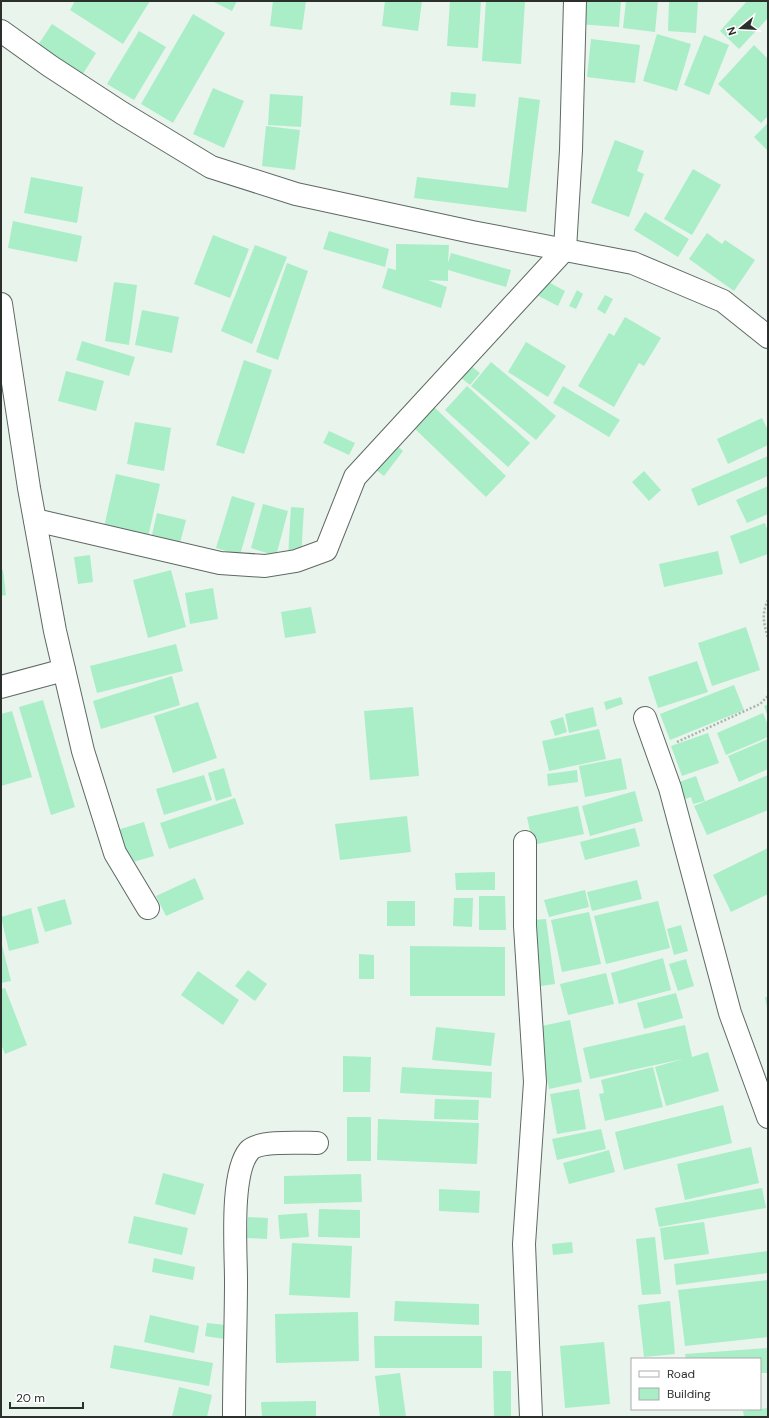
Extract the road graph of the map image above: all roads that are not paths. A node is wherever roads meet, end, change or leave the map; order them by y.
1 (575, 1) edge
2 (1, 30) edge
3 (565, 249) junction
4 (1, 304) edge
5 (768, 337) edge
6 (35, 520) junction
7 (64, 670) junction
8 (1, 687) edge
9 (645, 718) dead end
10 (525, 842) dead end
11 (148, 908) dead end
12 (768, 1118) edge
13 (317, 1143) dead end
14 (234, 1417) edge
15 (531, 1417) edge

1 - 3 street
2 - 3 street
3 - 5 street
3 - 6 street
4 - 6 street
6 - 7 street
7 - 8 street
7 - 11 street
9 - 12 street
10 - 15 street
13 - 14 street

